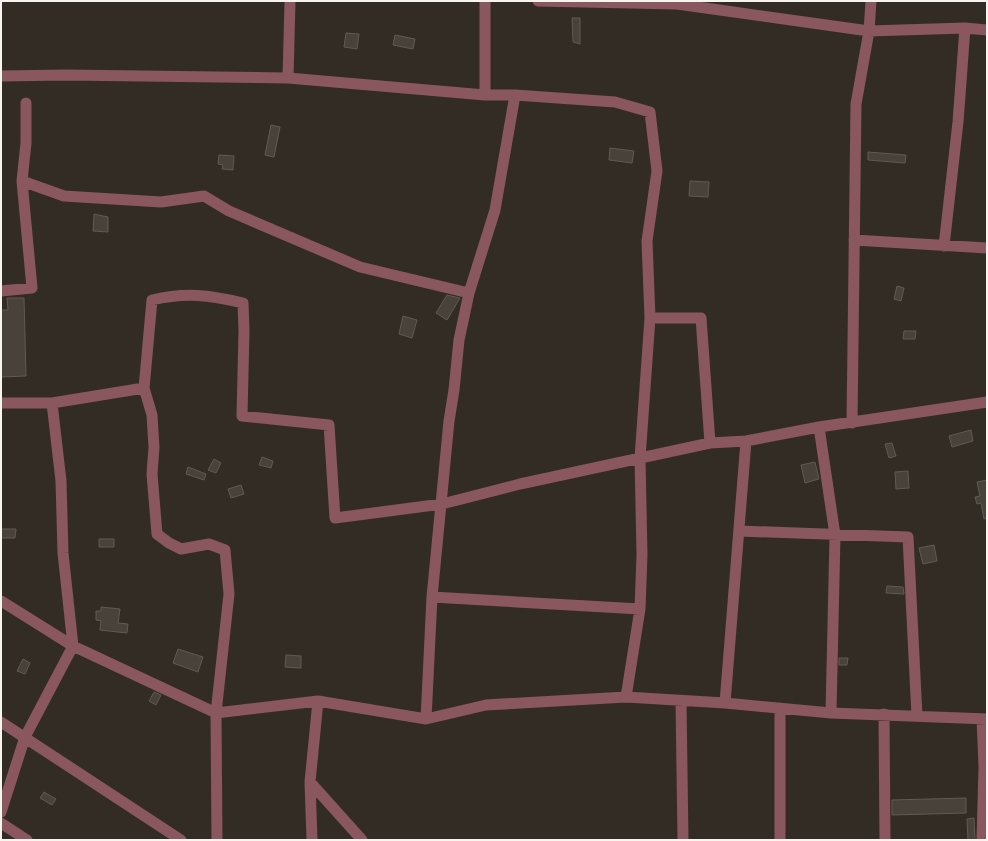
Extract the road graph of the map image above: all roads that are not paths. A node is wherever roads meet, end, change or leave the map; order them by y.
1 (290, 1) edge
2 (485, 1) edge
3 (538, 1) edge
4 (871, 1) edge
5 (677, 2) edge
6 (965, 28) junction
7 (987, 30) edge
8 (869, 31) junction
9 (1, 76) edge
10 (288, 78) junction
11 (485, 95) junction
12 (515, 95) junction
13 (26, 103) dead end
14 (22, 181) junction
15 (854, 240) junction
16 (944, 246) junction
17 (987, 248) edge
18 (1, 291) edge
19 (469, 293) junction
20 (650, 318) junction
21 (144, 388) junction
22 (987, 402) edge
23 (52, 403) junction
24 (1, 404) edge
25 (852, 423) junction
26 (819, 427) junction
27 (746, 441) junction
28 (710, 443) junction
29 (640, 458) junction
30 (442, 504) junction
31 (739, 531) junction
32 (835, 534) junction
33 (432, 597) junction
34 (1, 601) edge
35 (640, 609) junction
36 (73, 646) junction
37 (626, 697) junction
38 (318, 701) junction
39 (681, 701) junction
40 (725, 703) junction
41 (780, 708) junction
42 (216, 713) junction
43 (831, 713) junction
44 (884, 714) junction
45 (917, 716) junction
46 (426, 719) junction
47 (984, 719) edge
48 (1, 722) edge
49 (26, 738) junction
50 (310, 782) junction
51 (1, 812) edge
52 (1, 824) edge
53 (27, 840) edge
54 (181, 840) edge
55 (217, 840) edge
56 (312, 840) edge
57 (362, 840) edge
58 (683, 840) edge
59 (780, 840) edge
60 (885, 840) edge
61 (982, 840) edge

1 - 10 street
2 - 11 street
3 - 5 street
4 - 8 street
5 - 8 street
6 - 7 street
6 - 8 street
6 - 16 street
8 - 15 street
9 - 10 street
10 - 11 street
11 - 12 street
12 - 19 street
12 - 20 street
13 - 14 street
14 - 18 street
14 - 19 street
15 - 16 street
15 - 25 street
16 - 17 street
19 - 30 street
20 - 28 street
20 - 29 street
21 - 23 street
21 - 30 street
21 - 42 street
22 - 25 street
23 - 24 street
23 - 36 street
25 - 26 street
26 - 27 street
26 - 32 street
27 - 28 street
27 - 31 street
28 - 29 street
29 - 30 street
29 - 35 street
30 - 33 street
31 - 32 street
31 - 40 street
32 - 43 street
32 - 45 street
33 - 35 street
33 - 46 street
34 - 36 street
35 - 37 street
36 - 42 street
36 - 49 street
37 - 39 street
37 - 46 street
38 - 42 street
38 - 46 street
38 - 50 street
39 - 40 street
39 - 58 street
40 - 41 street
41 - 43 street
41 - 59 street
42 - 55 street
43 - 44 street
44 - 45 street
44 - 60 street
45 - 47 street
47 - 61 street
48 - 49 street
49 - 51 street
49 - 54 street
50 - 56 street
50 - 57 street
52 - 53 street

